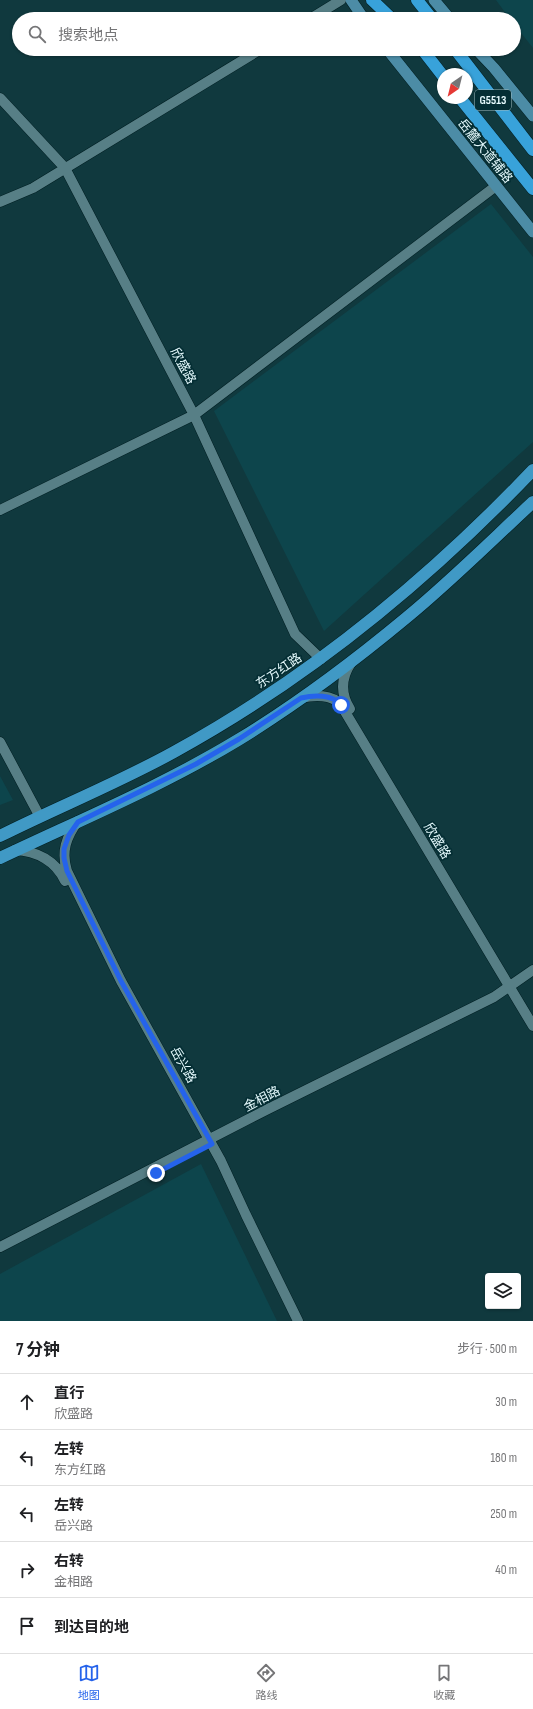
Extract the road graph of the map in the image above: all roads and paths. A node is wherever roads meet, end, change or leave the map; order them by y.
1 (341, 0) edge
2 (351, 0) edge
3 (372, 0) edge
4 (386, 0) edge
5 (418, 0) edge
6 (434, 0) edge
7 (321, 12) edge
8 (359, 12) edge
9 (385, 12) edge
10 (394, 12) edge
11 (427, 12) edge
12 (444, 12) edge
13 (249, 56) edge
14 (393, 56) edge
15 (427, 56) edge
16 (459, 56) edge
17 (483, 56) edge
18 (437, 68) edge
19 (0, 98) edge
20 (465, 104) edge
21 (533, 116) edge
22 (533, 150) edge
23 (65, 168) junction
24 (496, 186) junction
25 (533, 189) edge
26 (0, 202) edge
27 (533, 232) edge
28 (194, 415) junction
29 (533, 470) edge
30 (533, 502) edge
31 (0, 510) edge
32 (321, 659) junction
33 (352, 661) junction
34 (301, 698) junction
35 (0, 742) edge
36 (40, 817) junction
37 (78, 822) junction
38 (0, 836) edge
39 (16, 850) junction
40 (0, 858) edge
41 (533, 970) edge
42 (533, 978) edge
43 (513, 989) junction
44 (533, 1016) edge
45 (533, 1026) edge
46 (208, 1143) junction
47 (0, 1247) edge
48 (0, 1253) edge
49 (293, 1321) edge
50 (298, 1321) edge

1 - 7 street
2 - 8 main road
3 - 9 highway
4 - 10 highway
5 - 11 highway
6 - 12 main road
13 - 23 street
14 - 24 main road, 岳麓大道辅路
15 - 18 highway
16 - 22 highway, G5513
17 - 21 main road
19 - 23 street, 欣盛路
20 - 25 highway, G5513
23 - 26 street
23 - 28 street, 欣盛路
24 - 27 main road, 岳麓大道辅路
24 - 28 street
28 - 31 street
28 - 32 street, 欣盛路
29 - 32 main road, 东方红路
30 - 33 main road
32 - 36 main road, 东方红路
33 - 34 main road
33 - 43 street, 欣盛路
34 - 37 main road
34 - 43 street, 欣盛路
35 - 36 street
36 - 38 main road, 东方红路
37 - 39 main road
37 - 46 street, 岳兴路
39 - 40 main road
39 - 46 street, 岳兴路
41 - 43 street, 金相路
42 - 43 street, 金相路
43 - 44 street, 欣盛路
43 - 45 street, 欣盛路
43 - 46 street, 金相路
46 - 47 street, 金相路
46 - 48 street, 金相路
46 - 49 street, 岳兴路
46 - 50 street, 岳兴路

